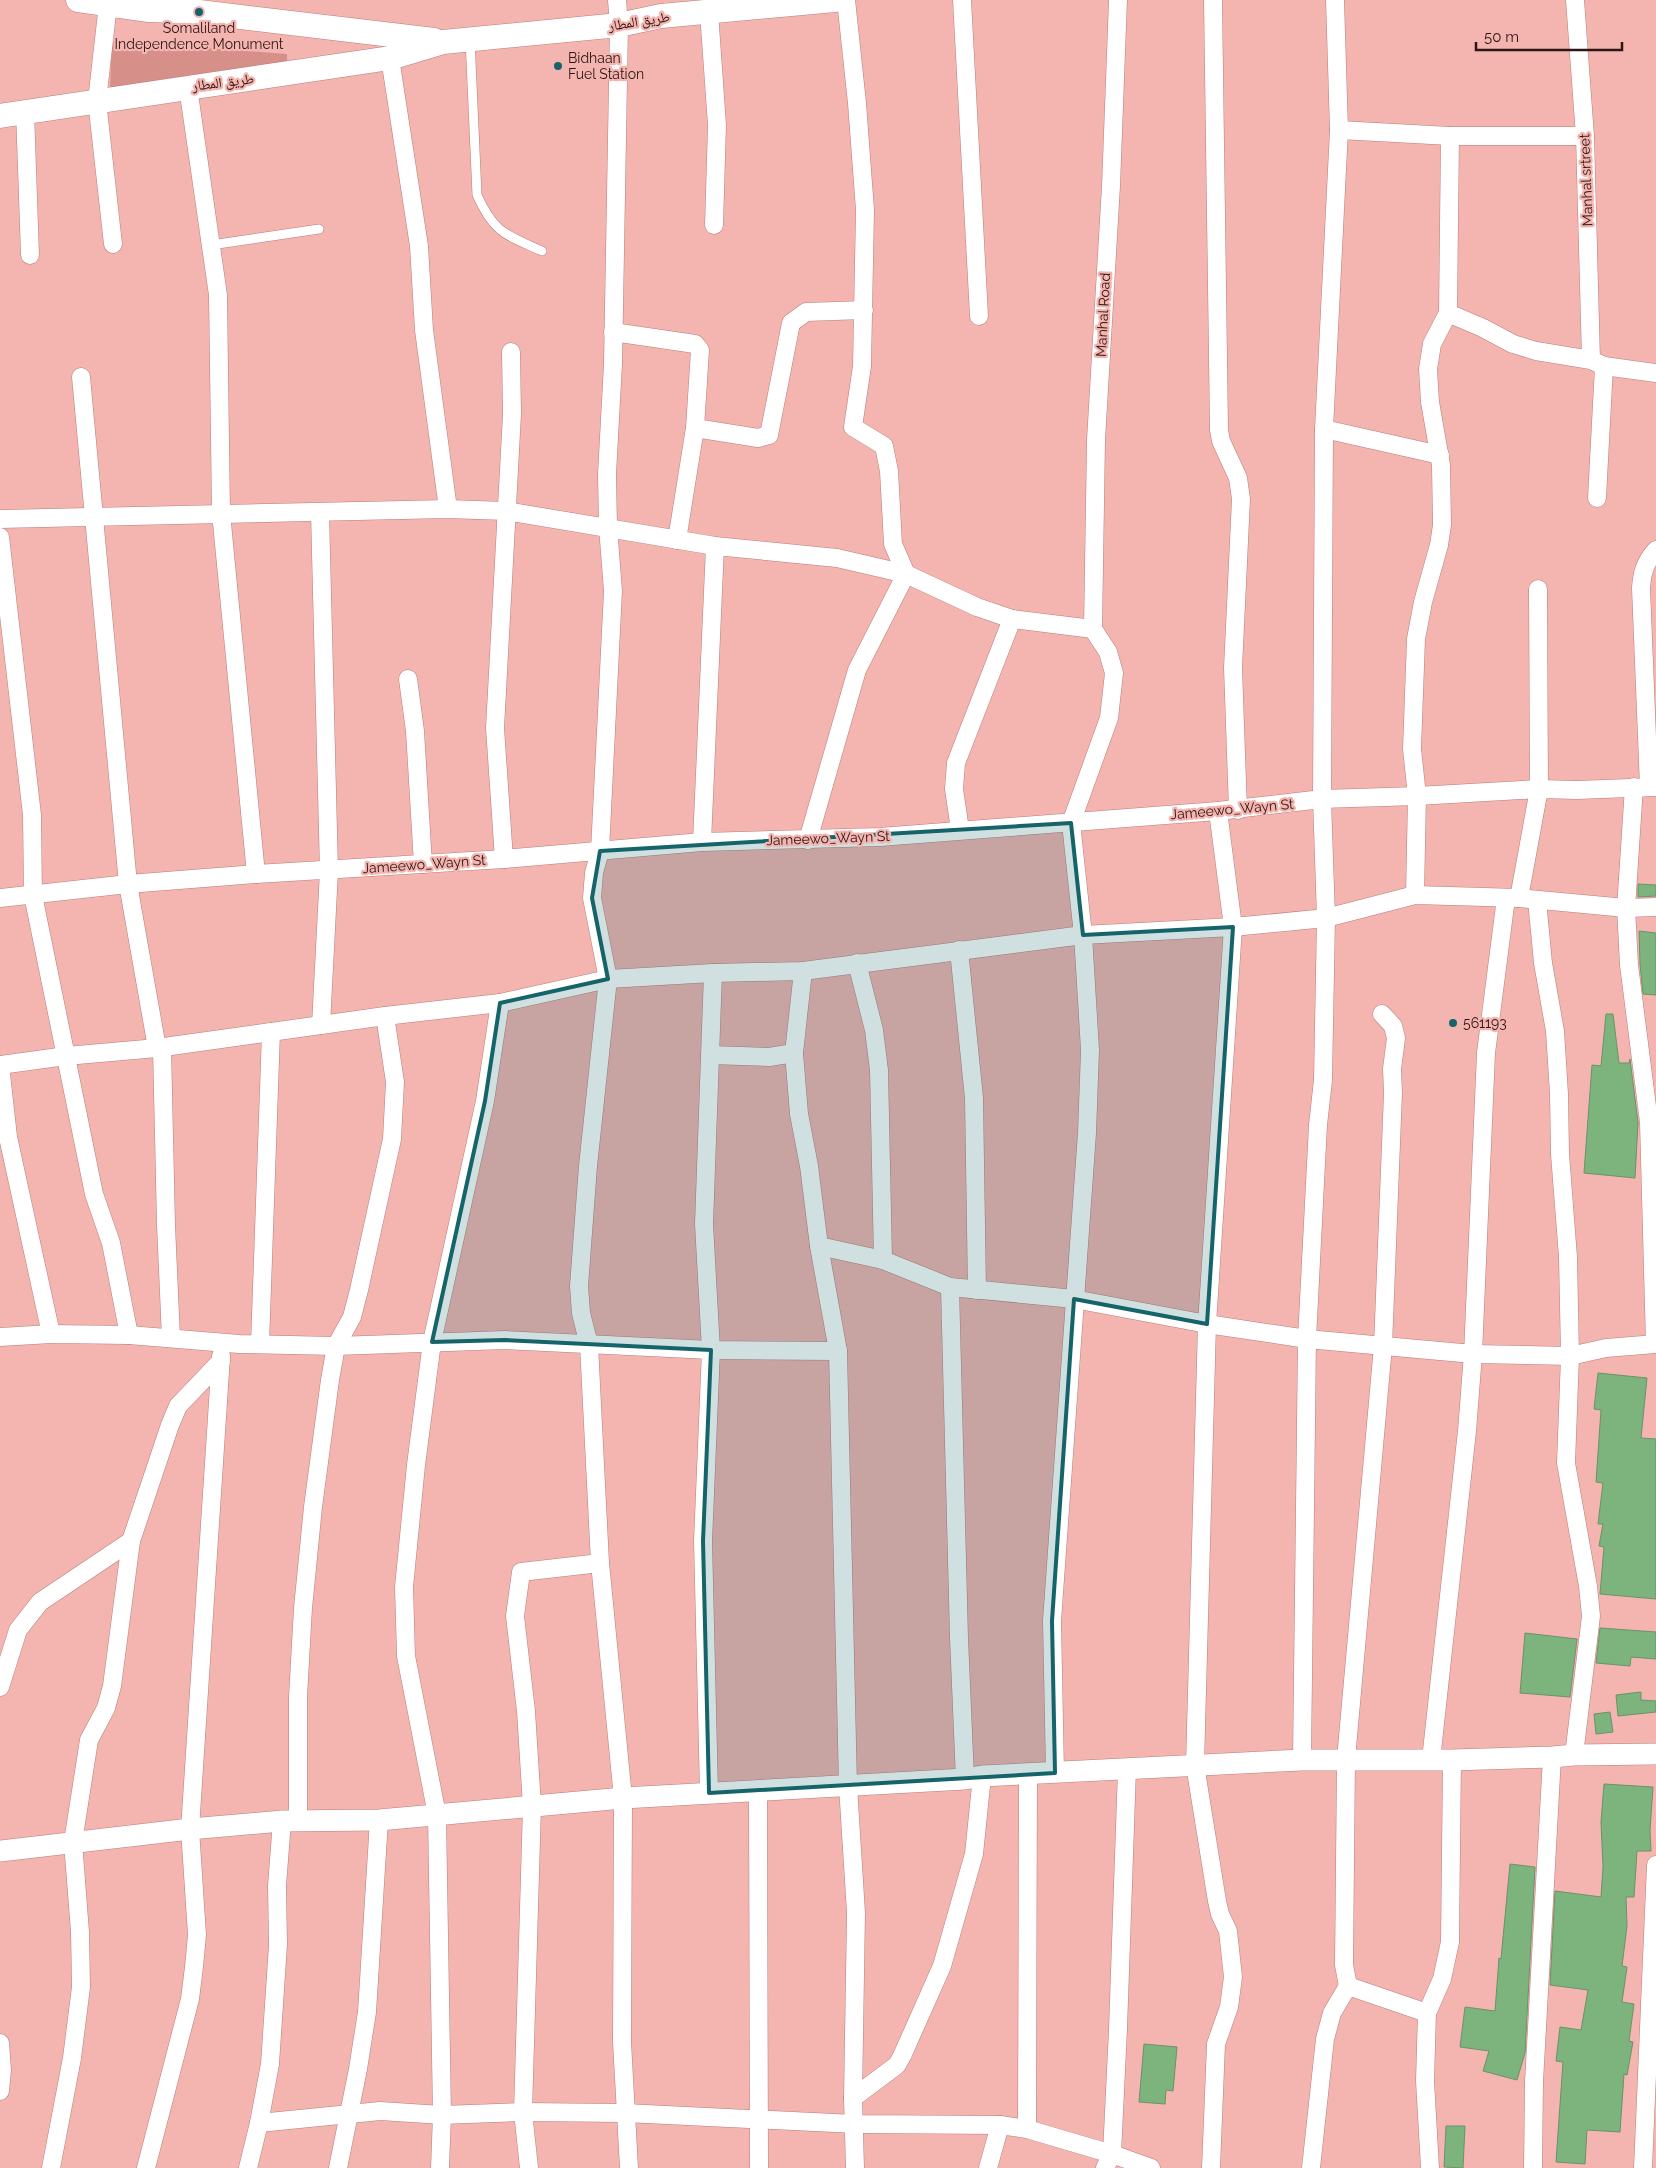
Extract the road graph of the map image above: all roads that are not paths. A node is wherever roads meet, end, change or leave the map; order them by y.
1 (78, 0) edge
2 (617, 0) edge
3 (835, 0) edge
4 (846, 0) edge
5 (962, 0) edge
6 (1118, 0) edge
7 (1213, 0) edge
8 (1335, 0) edge
9 (1575, 0) edge
10 (108, 4) junction
11 (149, 5) edge
12 (709, 12) junction
13 (619, 25) junction
14 (470, 39) junction
15 (443, 42) junction
16 (390, 58) junction
17 (188, 87) junction
18 (97, 101) junction
19 (25, 111) junction
20 (0, 116) edge
21 (1339, 130) junction
22 (1450, 136) junction
23 (1585, 136) junction
24 (714, 225) dead end
25 (319, 228) dead end
26 (112, 244) dead end
27 (211, 245) junction
28 (542, 251) dead end
29 (30, 255) dead end
30 (864, 310) junction
31 (1448, 313) junction
32 (979, 316) dead end
33 (613, 332) junction
34 (510, 352) dead end
35 (1597, 363) junction
36 (1656, 373) edge
37 (81, 377) dead end
38 (695, 428) junction
39 (1324, 429) junction
40 (1440, 455) junction
41 (1597, 498) dead end
42 (448, 509) junction
43 (506, 511) junction
44 (221, 513) junction
45 (320, 513) junction
46 (95, 516) junction
47 (0, 519) edge
48 (608, 527) junction
49 (0, 537) edge
50 (677, 540) junction
51 (716, 546) junction
52 (1656, 550) edge
53 (906, 574) junction
54 (1538, 589) dead end
55 (1012, 619) junction
56 (1093, 629) junction
57 (408, 679) dead end
58 (1646, 787) edge
59 (1539, 789) junction
60 (1417, 796) junction
61 (1322, 799) junction
62 (1238, 810) junction
63 (1218, 811) junction
64 (1071, 823) junction
65 (960, 830) junction
66 (808, 840) junction
67 (702, 842) junction
68 (600, 850) junction
69 (504, 860) junction
70 (423, 864) junction
71 (329, 871) junction
72 (256, 874) junction
73 (128, 884) junction
74 (33, 895) junction
75 (1415, 895) junction
76 (0, 898) edge
77 (1521, 899) junction
78 (1656, 907) edge
79 (1626, 908) junction
80 (1326, 918) junction
81 (1233, 927) junction
82 (1083, 935) junction
83 (959, 950) junction
84 (857, 963) junction
85 (803, 971) junction
86 (713, 972) junction
87 (608, 979) junction
88 (500, 1003) junction
89 (1382, 1014) dead end
90 (385, 1016) junction
91 (321, 1024) junction
92 (271, 1032) junction
93 (160, 1047) junction
94 (794, 1053) junction
95 (710, 1055) junction
96 (66, 1056) junction
97 (0, 1065) edge
98 (819, 1246) junction
99 (883, 1260) junction
100 (950, 1287) junction
101 (977, 1290) junction
102 (1074, 1299) junction
103 (1207, 1324) junction
104 (51, 1334) junction
105 (129, 1335) junction
106 (0, 1337) edge
107 (171, 1338) junction
108 (1307, 1339) junction
109 (222, 1342) junction
110 (432, 1342) junction
111 (260, 1344) junction
112 (1655, 1344) edge
113 (589, 1345) junction
114 (336, 1346) junction
115 (1383, 1346) junction
116 (711, 1350) junction
117 (838, 1351) junction
118 (1473, 1354) junction
119 (1570, 1356) junction
120 (221, 1361) junction
121 (131, 1541) junction
122 (600, 1562) junction
123 (0, 1687) edge
124 (1656, 1754) edge
125 (1574, 1755) junction
126 (1552, 1757) junction
127 (1346, 1759) junction
128 (1302, 1760) junction
129 (1431, 1760) junction
130 (1452, 1760) junction
131 (1195, 1765) junction
132 (1127, 1769) junction
133 (1055, 1773) junction
134 (1028, 1775) junction
135 (974, 1778) junction
136 (848, 1786) junction
137 (758, 1791) junction
138 (708, 1793) junction
139 (623, 1798) junction
140 (532, 1806) junction
141 (437, 1815) junction
142 (379, 1820) junction
143 (290, 1821) junction
144 (190, 1829) junction
145 (73, 1842) junction
146 (0, 1851) edge
147 (1656, 1865) edge
148 (1348, 1986) junction
149 (1427, 2013) junction
150 (0, 2043) edge
151 (0, 2091) edge
152 (853, 2098) junction
153 (524, 2112) junction
154 (625, 2113) junction
155 (348, 2114) junction
156 (442, 2116) junction
157 (758, 2120) junction
158 (259, 2123) junction
159 (855, 2124) junction
160 (1000, 2126) junction
161 (1027, 2129) junction
162 (1108, 2161) edge
163 (51, 2168) edge
164 (146, 2168) edge
165 (248, 2168) edge
166 (338, 2168) edge
167 (440, 2168) edge
168 (529, 2168) edge
169 (629, 2168) edge
170 (759, 2168) edge
171 (855, 2168) edge
172 (988, 2168) edge
173 (1151, 2168) edge
174 (1211, 2168) edge
175 (1311, 2168) edge
176 (1430, 2168) edge
177 (1533, 2168) edge
178 (1643, 2168) edge

1 - 10 main road, طريق المطار
2 - 13 street
3 - 12 main road, طريق المطار
4 - 30 street
5 - 32 street
6 - 56 street, Manhal Road
7 - 62 street
8 - 21 street
9 - 23 street, Manhal srtreet
10 - 11 main road, طريق المطار
10 - 18 street
11 - 15 main road, طريق المطار
12 - 13 main road, طريق المطار
12 - 24 street
13 - 14 main road, طريق المطار
13 - 33 street
14 - 15 main road, طريق المطار
14 - 28 lane
15 - 16 main road, طريق المطار
16 - 17 main road, طريق المطار
16 - 42 street
17 - 18 main road, طريق المطار
17 - 27 street
18 - 19 main road, طريق المطار
18 - 26 street
19 - 20 main road, طريق المطار
19 - 29 street
21 - 22 street
21 - 39 street
22 - 23 street
22 - 31 street
23 - 35 street, Manhal srtreet
25 - 27 lane
27 - 44 street
30 - 38 street
30 - 53 street
31 - 35 street
31 - 40 street
33 - 38 street
33 - 48 street
34 - 43 street
35 - 36 street
35 - 41 street, Manhal srtreet
37 - 46 street
38 - 50 street
39 - 40 street
39 - 61 street
40 - 60 street
42 - 43 street
42 - 45 street
43 - 48 street
43 - 69 street
44 - 45 street
44 - 46 street
44 - 72 street
45 - 71 street
46 - 47 street
46 - 73 street
48 - 50 street
48 - 68 street
49 - 74 street
50 - 51 street
51 - 53 street
51 - 67 street
52 - 58 street
53 - 55 street
53 - 66 street
54 - 59 street
55 - 56 street
55 - 65 street
56 - 64 street
57 - 70 street
58 - 59 street, Jameewo_Wayn St
58 - 79 street
59 - 60 street, Jameewo_Wayn St
59 - 77 street
60 - 61 street, Jameewo_Wayn St
60 - 75 street
61 - 62 street, Jameewo_Wayn St
61 - 80 street
62 - 63 street, Jameewo_Wayn St
63 - 64 street, Jameewo_Wayn St
63 - 81 street
64 - 65 street, Jameewo_Wayn St
64 - 82 street
65 - 66 street, Jameewo_Wayn St
66 - 67 street, Jameewo_Wayn St
67 - 68 street, Jameewo_Wayn St
68 - 69 street, Jameewo_Wayn St
68 - 87 street
69 - 70 street, Jameewo_Wayn St
70 - 71 street, Jameewo_Wayn St
71 - 72 street, Jameewo_Wayn St
71 - 91 street
72 - 73 street, Jameewo_Wayn St
73 - 74 street, Jameewo_Wayn St
73 - 93 street
74 - 76 street, Jameewo_Wayn St
74 - 96 street
75 - 77 street
75 - 80 street
77 - 79 street
77 - 118 street
77 - 119 street
78 - 79 street
79 - 112 street
80 - 81 street
80 - 108 street
81 - 82 street
81 - 103 street
82 - 83 street
82 - 102 street
83 - 84 street
83 - 101 street
84 - 85 street
84 - 99 street
85 - 86 street
85 - 94 street
86 - 87 street
86 - 95 street
87 - 88 street
87 - 113 street
88 - 90 street
88 - 110 street
89 - 115 street
90 - 91 street
90 - 114 street
91 - 92 street
92 - 93 street
92 - 111 street
93 - 96 street
93 - 107 street
94 - 95 street
94 - 98 street
95 - 116 street
96 - 97 street
96 - 105 street
97 - 104 street
98 - 99 street
98 - 117 street
99 - 100 street
100 - 101 street
100 - 135 street
101 - 102 street
102 - 103 street
102 - 133 street
103 - 108 street
103 - 131 street
104 - 105 street
104 - 106 street
105 - 107 street
107 - 109 street
108 - 115 street
108 - 128 street
109 - 111 street
109 - 120 street
110 - 113 street
110 - 114 street
110 - 141 street
111 - 114 street
112 - 119 street
113 - 116 street
113 - 122 street
114 - 143 street
115 - 118 street
115 - 127 street
116 - 117 street
116 - 138 street
117 - 136 street
118 - 119 street
118 - 129 street
119 - 125 street
120 - 121 street
120 - 144 street
121 - 123 street
121 - 145 street
122 - 139 street
122 - 140 street
124 - 125 street
125 - 126 street
126 - 130 street
126 - 177 street
127 - 128 street
127 - 129 street
127 - 148 street
128 - 131 street
129 - 130 street
130 - 149 street
131 - 132 street
131 - 174 street
132 - 133 street
132 - 162 street
133 - 134 street
134 - 135 street
134 - 161 street
135 - 136 street
135 - 152 street
136 - 137 street
136 - 152 street
137 - 138 street
137 - 157 street
138 - 139 street
139 - 140 street
139 - 154 street
140 - 141 street
140 - 153 street
141 - 142 street
141 - 156 street
142 - 143 street
142 - 155 street
143 - 144 street
143 - 158 street
144 - 145 street
144 - 164 street
145 - 146 street
145 - 163 street
147 - 178 street
148 - 149 street
148 - 175 street
149 - 176 street
150 - 151 street
152 - 159 street
153 - 154 street
153 - 156 street
153 - 168 street
154 - 157 street
154 - 169 street
155 - 156 street
155 - 158 street
155 - 166 street
156 - 167 street
157 - 159 street
157 - 170 street
158 - 165 street
159 - 160 street
159 - 171 street
160 - 161 street
160 - 172 street
161 - 162 street
162 - 173 street

